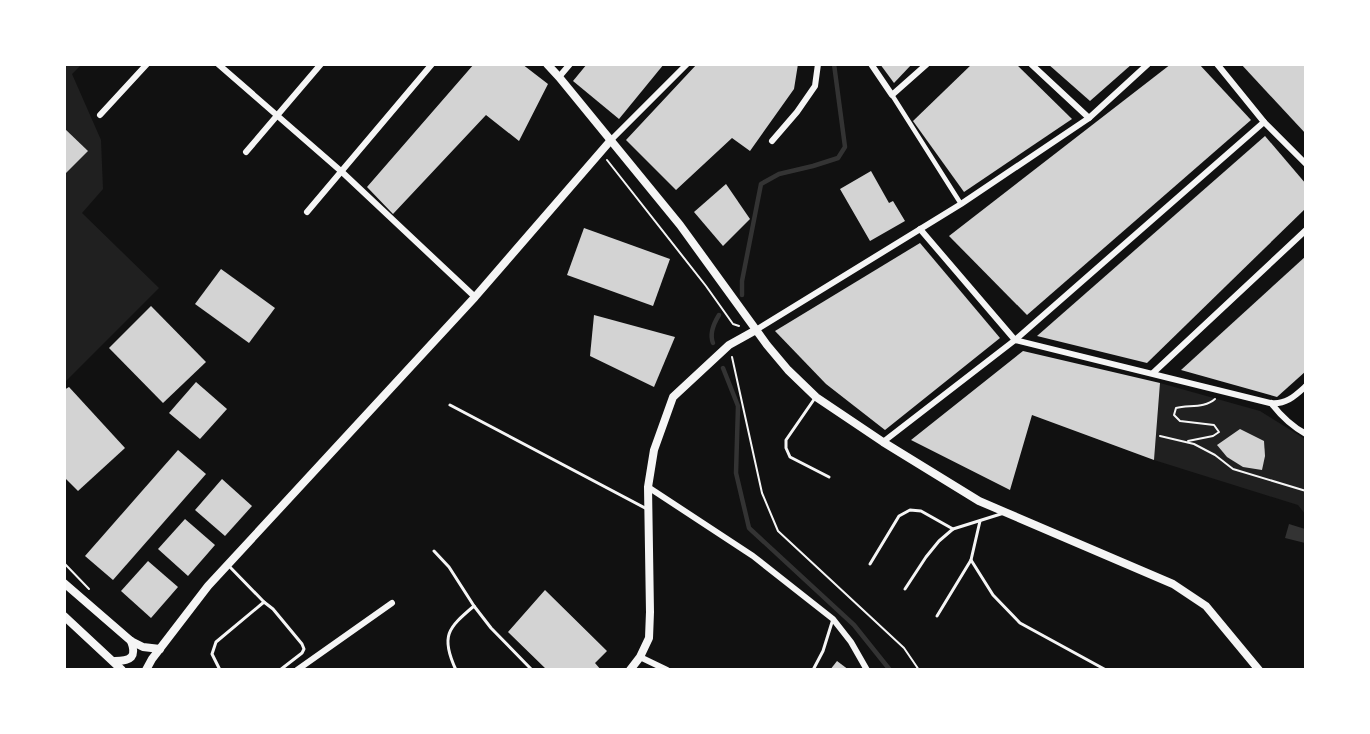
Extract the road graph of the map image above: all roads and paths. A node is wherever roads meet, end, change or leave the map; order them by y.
1 (147, 64) edge
2 (218, 64) edge
3 (321, 64) edge
4 (432, 64) edge
5 (547, 64) edge
6 (570, 64) edge
7 (687, 64) edge
8 (818, 64) edge
9 (871, 64) edge
10 (927, 64) edge
11 (1031, 64) edge
12 (1148, 64) edge
13 (1217, 64) edge
14 (559, 77) junction
15 (892, 95) junction
16 (100, 115) dead end
17 (277, 115) junction
18 (1089, 118) junction
19 (1264, 122) junction
20 (611, 140) junction
21 (772, 141) dead end
22 (246, 152) dead end
23 (602, 153) junction
24 (1305, 164) edge
25 (342, 172) junction
26 (961, 204) junction
27 (307, 212) dead end
28 (920, 229) junction
29 (1305, 230) edge
30 (475, 297) junction
31 (754, 328) junction
32 (1015, 340) junction
33 (729, 345) junction
34 (1153, 374) junction
35 (1305, 386) edge
36 (1222, 391) junction
37 (816, 397) junction
38 (1270, 403) junction
39 (450, 405) dead end
40 (1305, 434) edge
41 (1160, 436) dead end
42 (883, 442) junction
43 (1185, 442) junction
44 (829, 477) dead end
45 (648, 486) junction
46 (1305, 491) edge
47 (649, 510) junction
48 (1006, 513) junction
49 (980, 521) junction
50 (953, 529) junction
51 (434, 551) dead end
52 (971, 560) junction
53 (870, 564) dead end
54 (228, 565) junction
55 (64, 583) edge
56 (905, 588) dead end
57 (264, 602) junction
58 (392, 603) dead end
59 (474, 606) junction
60 (64, 616) edge
61 (937, 616) dead end
62 (833, 620) junction
63 (131, 641) junction
64 (160, 649) junction
65 (640, 657) junction
66 (115, 662) junction
67 (122, 669) edge
68 (146, 669) edge
69 (220, 669) edge
70 (280, 669) edge
71 (297, 669) edge
72 (456, 669) edge
73 (532, 669) edge
74 (630, 669) edge
75 (667, 669) edge
76 (813, 669) edge
77 (867, 669) edge
78 (919, 669) edge
79 (1106, 669) edge
80 (1259, 669) edge

1 - 16 street
2 - 17 street
3 - 17 street
4 - 25 street
5 - 14 street
6 - 14 street
7 - 20 street
8 - 21 street
9 - 15 street
10 - 15 street
11 - 18 street
12 - 18 street
13 - 19 street
14 - 20 street
15 - 26 street
17 - 22 street
17 - 25 street
18 - 26 street
19 - 24 street
19 - 32 street
20 - 23 street
20 - 31 street
23 - 30 street
23 - 31 path
25 - 27 street
25 - 30 street
26 - 28 street
28 - 31 street
28 - 32 street
29 - 34 street
30 - 54 street
31 - 33 street
31 - 37 street
32 - 34 street
32 - 42 street
33 - 45 street
33 - 78 path
34 - 36 street
35 - 38 street
36 - 38 street
36 - 43 path
37 - 42 street
37 - 44 lane
38 - 40 street
39 - 47 lane
41 - 43 path
42 - 48 street
43 - 46 path
45 - 47 street
45 - 62 street
47 - 65 street
48 - 49 lane
48 - 80 street
49 - 50 lane
49 - 52 lane
50 - 53 lane
50 - 56 lane
51 - 59 lane
52 - 61 lane
52 - 79 lane
54 - 57 lane
54 - 64 street
55 - 63 street
57 - 69 lane
57 - 70 lane
58 - 71 street
59 - 72 lane
59 - 73 lane
60 - 66 street
62 - 76 lane
62 - 77 street
63 - 64 street
63 - 66 street
64 - 68 street
65 - 74 street
65 - 75 street
66 - 67 street

